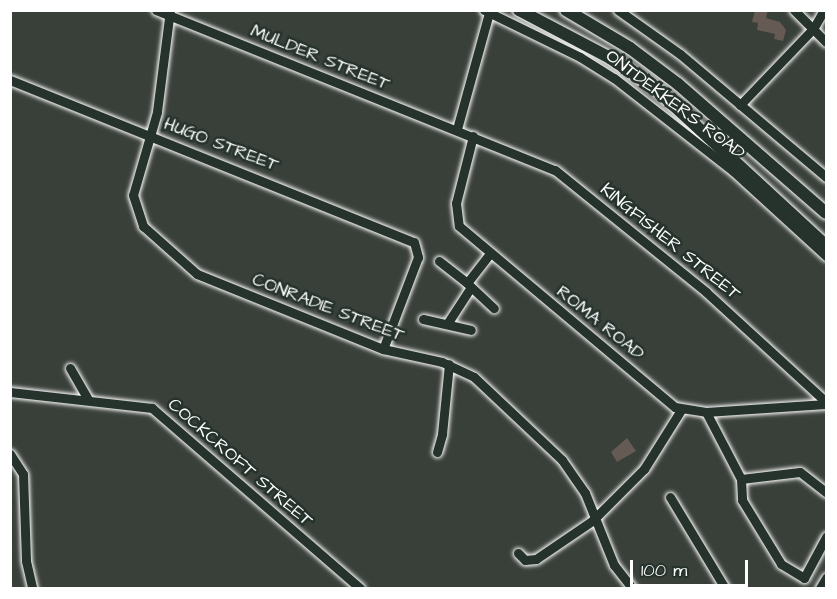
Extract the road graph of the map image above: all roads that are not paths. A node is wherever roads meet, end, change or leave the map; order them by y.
1 (156, 10) edge
2 (519, 10) edge
3 (566, 10) edge
4 (618, 10) edge
5 (794, 10) edge
6 (824, 10) edge
7 (486, 12) edge
8 (169, 13) edge
9 (813, 28) junction
10 (826, 42) edge
11 (10, 80) edge
12 (741, 105) junction
13 (457, 129) junction
14 (151, 136) junction
15 (473, 136) junction
16 (826, 177) edge
17 (826, 213) edge
18 (826, 246) edge
19 (490, 254) junction
20 (826, 256) edge
21 (439, 261) dead end
22 (469, 285) junction
23 (494, 308) dead end
24 (423, 319) dead end
25 (447, 324) junction
26 (471, 330) dead end
27 (383, 349) junction
28 (449, 364) junction
29 (70, 368) dead end
30 (10, 392) edge
31 (87, 399) junction
32 (826, 403) edge
33 (681, 410) junction
34 (706, 412) junction
35 (436, 452) dead end
36 (10, 454) edge
37 (741, 479) junction
38 (826, 492) edge
39 (670, 497) dead end
40 (596, 517) junction
41 (826, 537) edge
42 (518, 553) dead end
43 (804, 578) junction
44 (826, 578) edge
45 (32, 588) edge
46 (360, 588) edge
47 (632, 588) edge
48 (725, 588) edge
49 (798, 588) edge
50 (820, 588) edge

1 - 8 street, MULDER STREET
2 - 18 main road, ONTDEKKERS ROAD
3 - 17 main road, ONTDEKKERS ROAD
4 - 12 street, ONTDEKKERS ROAD
5 - 9 street
6 - 9 street
7 - 13 street
7 - 20 street, ONTDEKKERS ROAD
8 - 13 street, MULDER STREET
8 - 14 street, CONRADIE STREET
9 - 10 street
9 - 12 street
11 - 14 street, HUGO STREET
12 - 16 street, ONTDEKKERS ROAD
13 - 15 street, MULDER STREET
14 - 27 street, CONRADIE STREET
14 - 27 street, HUGO STREET
15 - 19 street, ROMA ROAD
15 - 32 street, KINGFISHER STREET
19 - 22 street
19 - 33 street, ROMA ROAD
21 - 22 street
22 - 23 street
22 - 25 street
24 - 25 street
25 - 26 street
27 - 28 street, CONRADIE STREET
28 - 35 street
28 - 40 street, CONRADIE STREET
29 - 31 street
30 - 31 street, COCKCROFT STREET
31 - 46 street, COCKCROFT STREET
32 - 34 street
33 - 34 street
33 - 40 street
34 - 37 street
36 - 45 street
37 - 38 street
37 - 43 street
39 - 48 street
40 - 42 street
40 - 47 street, CONRADIE STREET
41 - 43 street
43 - 49 street
44 - 50 street

